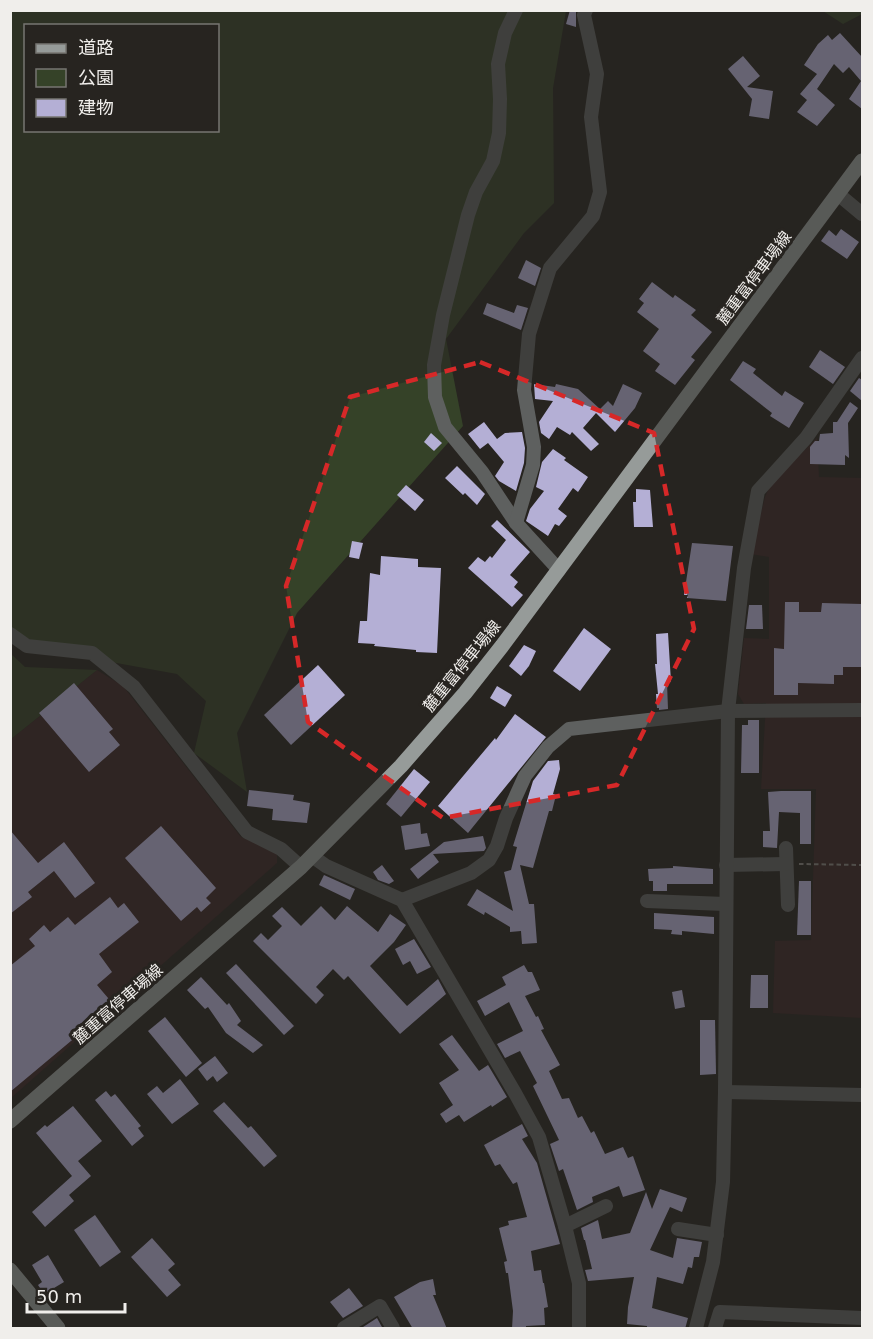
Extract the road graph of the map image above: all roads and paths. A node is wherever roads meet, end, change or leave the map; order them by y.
1 (516, 10) edge
2 (586, 10) edge
3 (862, 161) edge
4 (838, 194) junction
5 (862, 214) edge
6 (862, 358) edge
7 (516, 523) junction
8 (559, 570) junction
9 (10, 634) edge
10 (862, 710) edge
11 (728, 711) junction
12 (786, 848) dead end
13 (307, 861) junction
14 (785, 864) junction
15 (726, 865) junction
16 (862, 865) edge
17 (402, 900) junction
18 (647, 901) dead end
19 (725, 904) junction
20 (788, 905) dead end
21 (725, 1092) junction
22 (862, 1095) edge
23 (10, 1121) edge
24 (606, 1206) dead end
25 (565, 1226) junction
26 (678, 1229) dead end
27 (717, 1235) junction
28 (11, 1272) edge
29 (862, 1318) edge
30 (58, 1329) edge
31 (344, 1329) edge
32 (393, 1329) edge
33 (579, 1329) edge
34 (696, 1329) edge
35 (715, 1329) edge

1 - 7 street
2 - 7 street
3 - 4 main road, 麓重富停車場線
4 - 5 street
4 - 8 main road, 麓重富停車場線
6 - 11 street
7 - 8 street
8 - 13 main road, 麓重富停車場線
9 - 13 street
10 - 11 street
11 - 15 street
11 - 17 street
12 - 14 street
13 - 17 street
13 - 23 main road, 麓重富停車場線
14 - 15 street
14 - 16 path
14 - 20 street
15 - 19 street
17 - 25 street
18 - 19 street
19 - 21 street
21 - 22 street
21 - 27 street
24 - 25 street
25 - 33 street
26 - 27 street
27 - 34 street
28 - 30 main road
29 - 35 street
31 - 32 street

